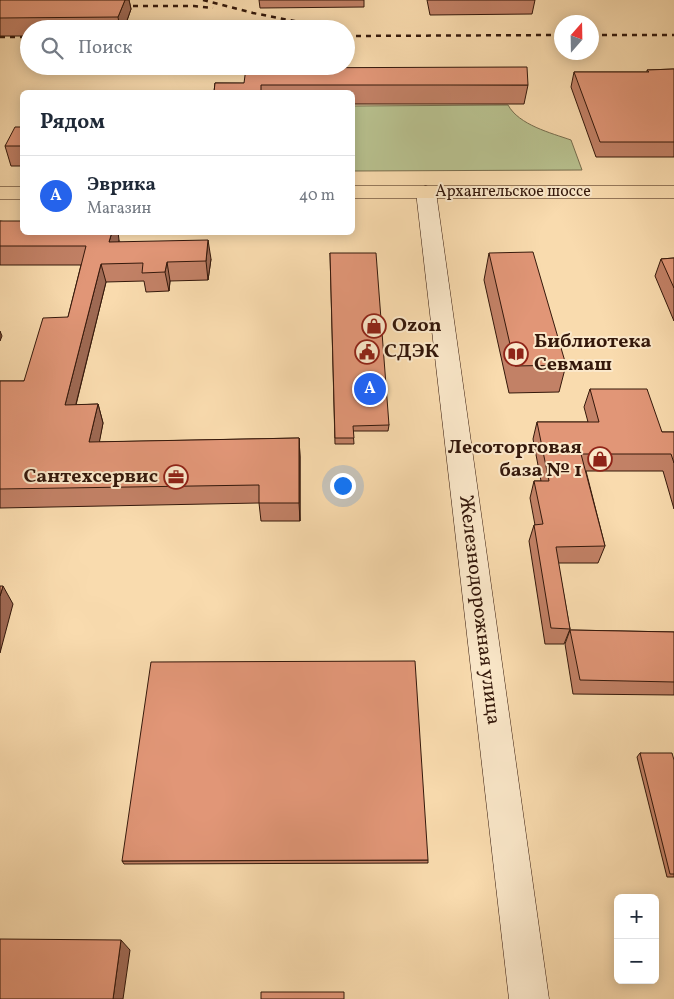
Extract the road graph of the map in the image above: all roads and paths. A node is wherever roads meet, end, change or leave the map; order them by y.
1 (355, 192) edge
2 (426, 192) junction
3 (674, 192) edge
4 (0, 193) edge
5 (20, 193) edge
6 (529, 999) edge

1 - 2 main road, Архангельское шоссе
2 - 3 main road, Архангельское шоссе
2 - 6 main road, Железнодорожная улица
4 - 5 main road

